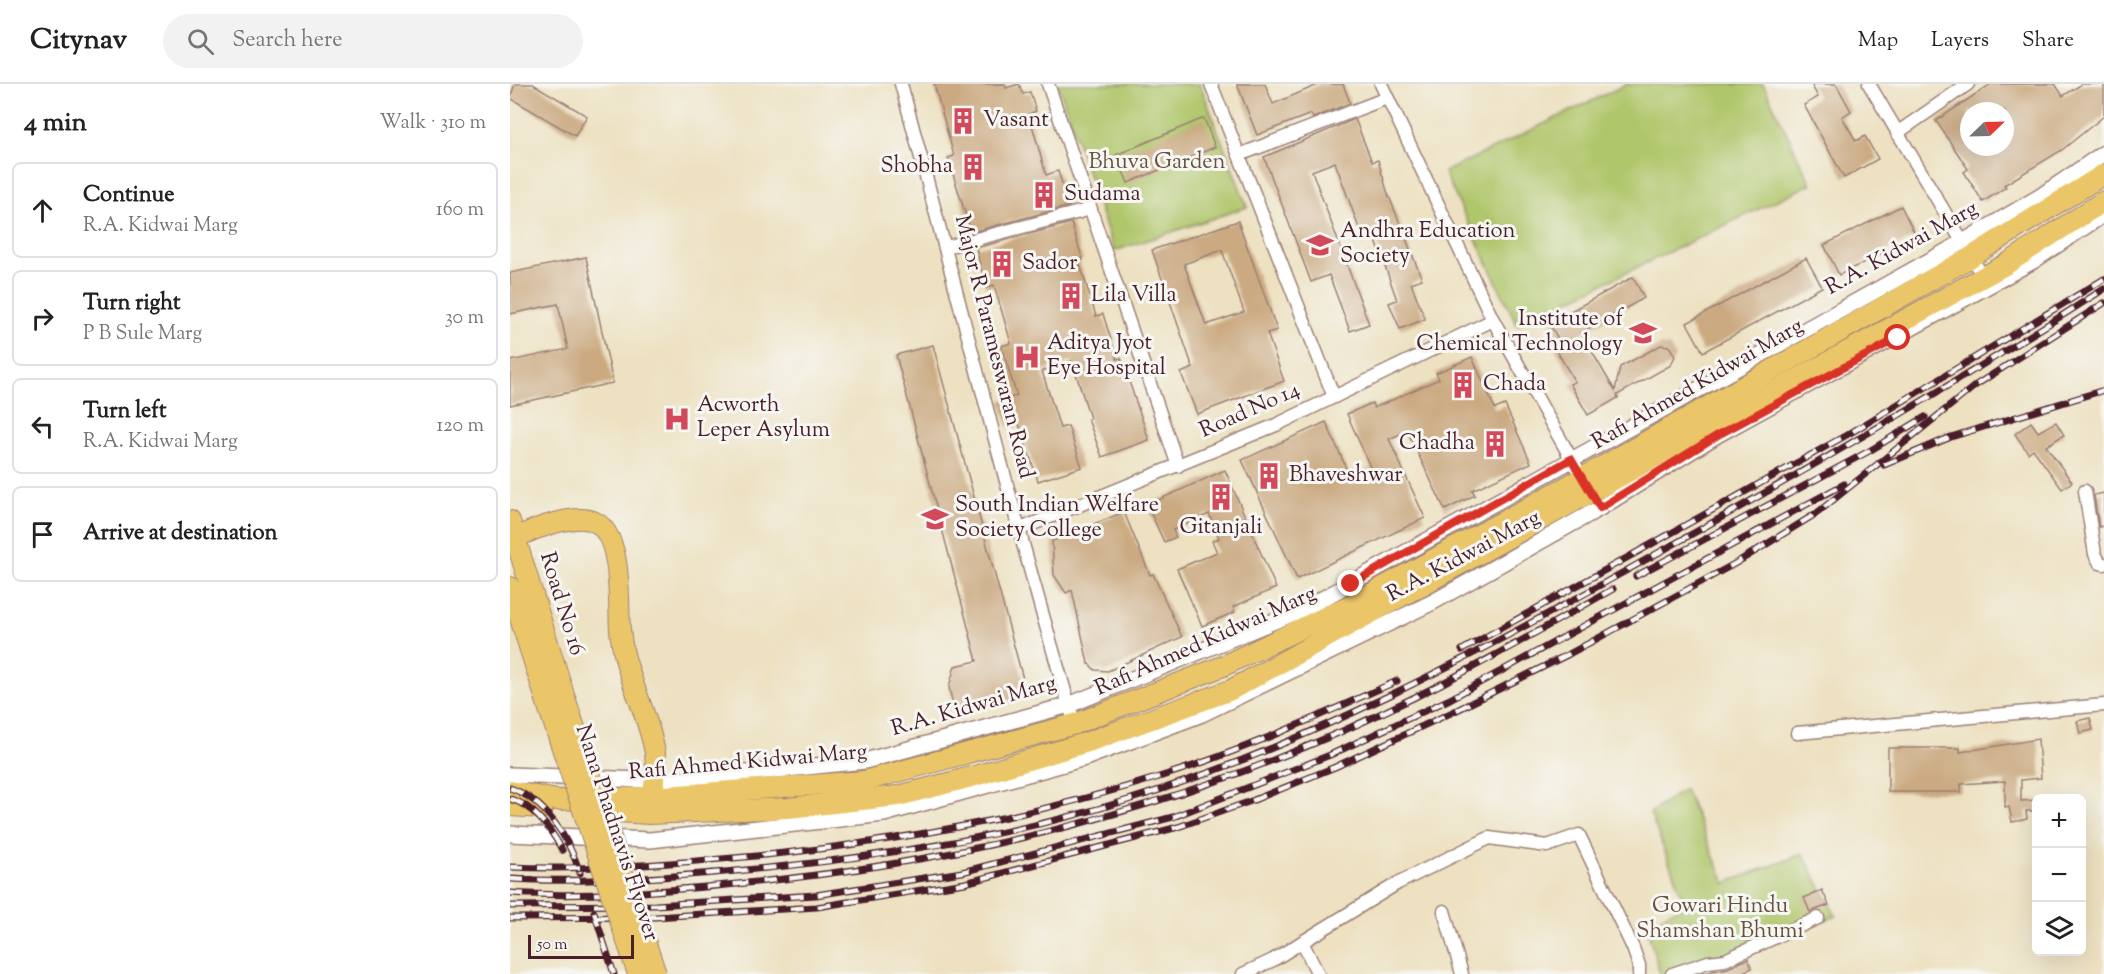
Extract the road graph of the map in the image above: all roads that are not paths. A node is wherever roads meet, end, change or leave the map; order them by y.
1 (901, 84) edge
2 (1048, 84) edge
3 (1211, 84) edge
4 (1381, 84) edge
5 (1869, 84) edge
6 (1968, 84) edge
7 (1387, 98) junction
8 (1897, 133) junction
9 (2104, 153) edge
10 (1239, 155) junction
11 (2104, 174) edge
12 (2104, 201) edge
13 (1091, 209) junction
14 (2104, 214) edge
15 (946, 247) junction
16 (1967, 249) junction
17 (1986, 281) junction
18 (1493, 320) junction
19 (1334, 397) junction
20 (1571, 459) junction
21 (1178, 466) junction
22 (1585, 484) junction
23 (2085, 491) dead end
24 (1600, 508) junction
25 (513, 529) edge
26 (1018, 530) junction
27 (2104, 564) edge
28 (510, 587) edge
29 (557, 703) junction
30 (1070, 705) junction
31 (2104, 705) edge
32 (1075, 724) junction
33 (1797, 734) dead end
34 (1083, 751) junction
35 (510, 776) edge
36 (510, 791) edge
37 (653, 797) junction
38 (510, 806) edge
39 (510, 834) edge
40 (650, 840) junction
41 (1444, 911) dead end
42 (1818, 918) dead end
43 (1302, 942) junction
44 (638, 974) edge
45 (656, 974) edge
46 (1243, 974) edge
47 (1318, 974) edge
48 (1462, 974) edge
49 (1639, 974) edge
50 (1672, 974) edge

1 - 15 street, Major R Parameswaran Road
2 - 13 street
3 - 10 street
4 - 7 street
5 - 8 street
6 - 8 street
7 - 10 street
7 - 18 street
8 - 16 street
9 - 16 street, R.A. Kidwai Marg
10 - 19 street
11 - 16 main road, Rafi Ahmed Kidwai Marg
12 - 17 main road
13 - 15 street
13 - 21 street
14 - 17 street, R.A. Kidwai Marg
15 - 26 street, Major R Parameswaran Road
16 - 17 street
16 - 20 street, R.A. Kidwai Marg
16 - 22 main road, Rafi Ahmed Kidwai Marg
17 - 22 main road
17 - 24 street, R.A. Kidwai Marg
18 - 19 street, Road No 14
18 - 20 street
19 - 21 street, Road No 14
20 - 22 street
20 - 30 street, R.A. Kidwai Marg
21 - 26 street, Road No 14
22 - 24 street
22 - 32 main road, Rafi Ahmed Kidwai Marg
22 - 34 main road
23 - 27 street
24 - 34 street, R.A. Kidwai Marg
25 - 29 main road, Road No 16
25 - 37 main road
26 - 30 street, Major R Parameswaran Road
28 - 29 main road, Road No 16
29 - 44 main road, Nana Phadnavis Flyover, bridge
29 - 45 main road, Nana Phadnavis Flyover, bridge
30 - 32 street, Major R Parameswaran Road
30 - 37 street, R.A. Kidwai Marg
31 - 33 street
32 - 34 street, Major R Parameswaran Road
32 - 37 main road, Rafi Ahmed Kidwai Marg
34 - 37 main road
34 - 40 street, R.A. Kidwai Marg
35 - 37 street, R.A. Kidwai Marg
36 - 37 main road, Rafi Ahmed Kidwai Marg
37 - 38 main road
37 - 40 street
39 - 40 street, R.A. Kidwai Marg
41 - 48 street
42 - 50 street
43 - 46 street
43 - 47 street
43 - 49 street

